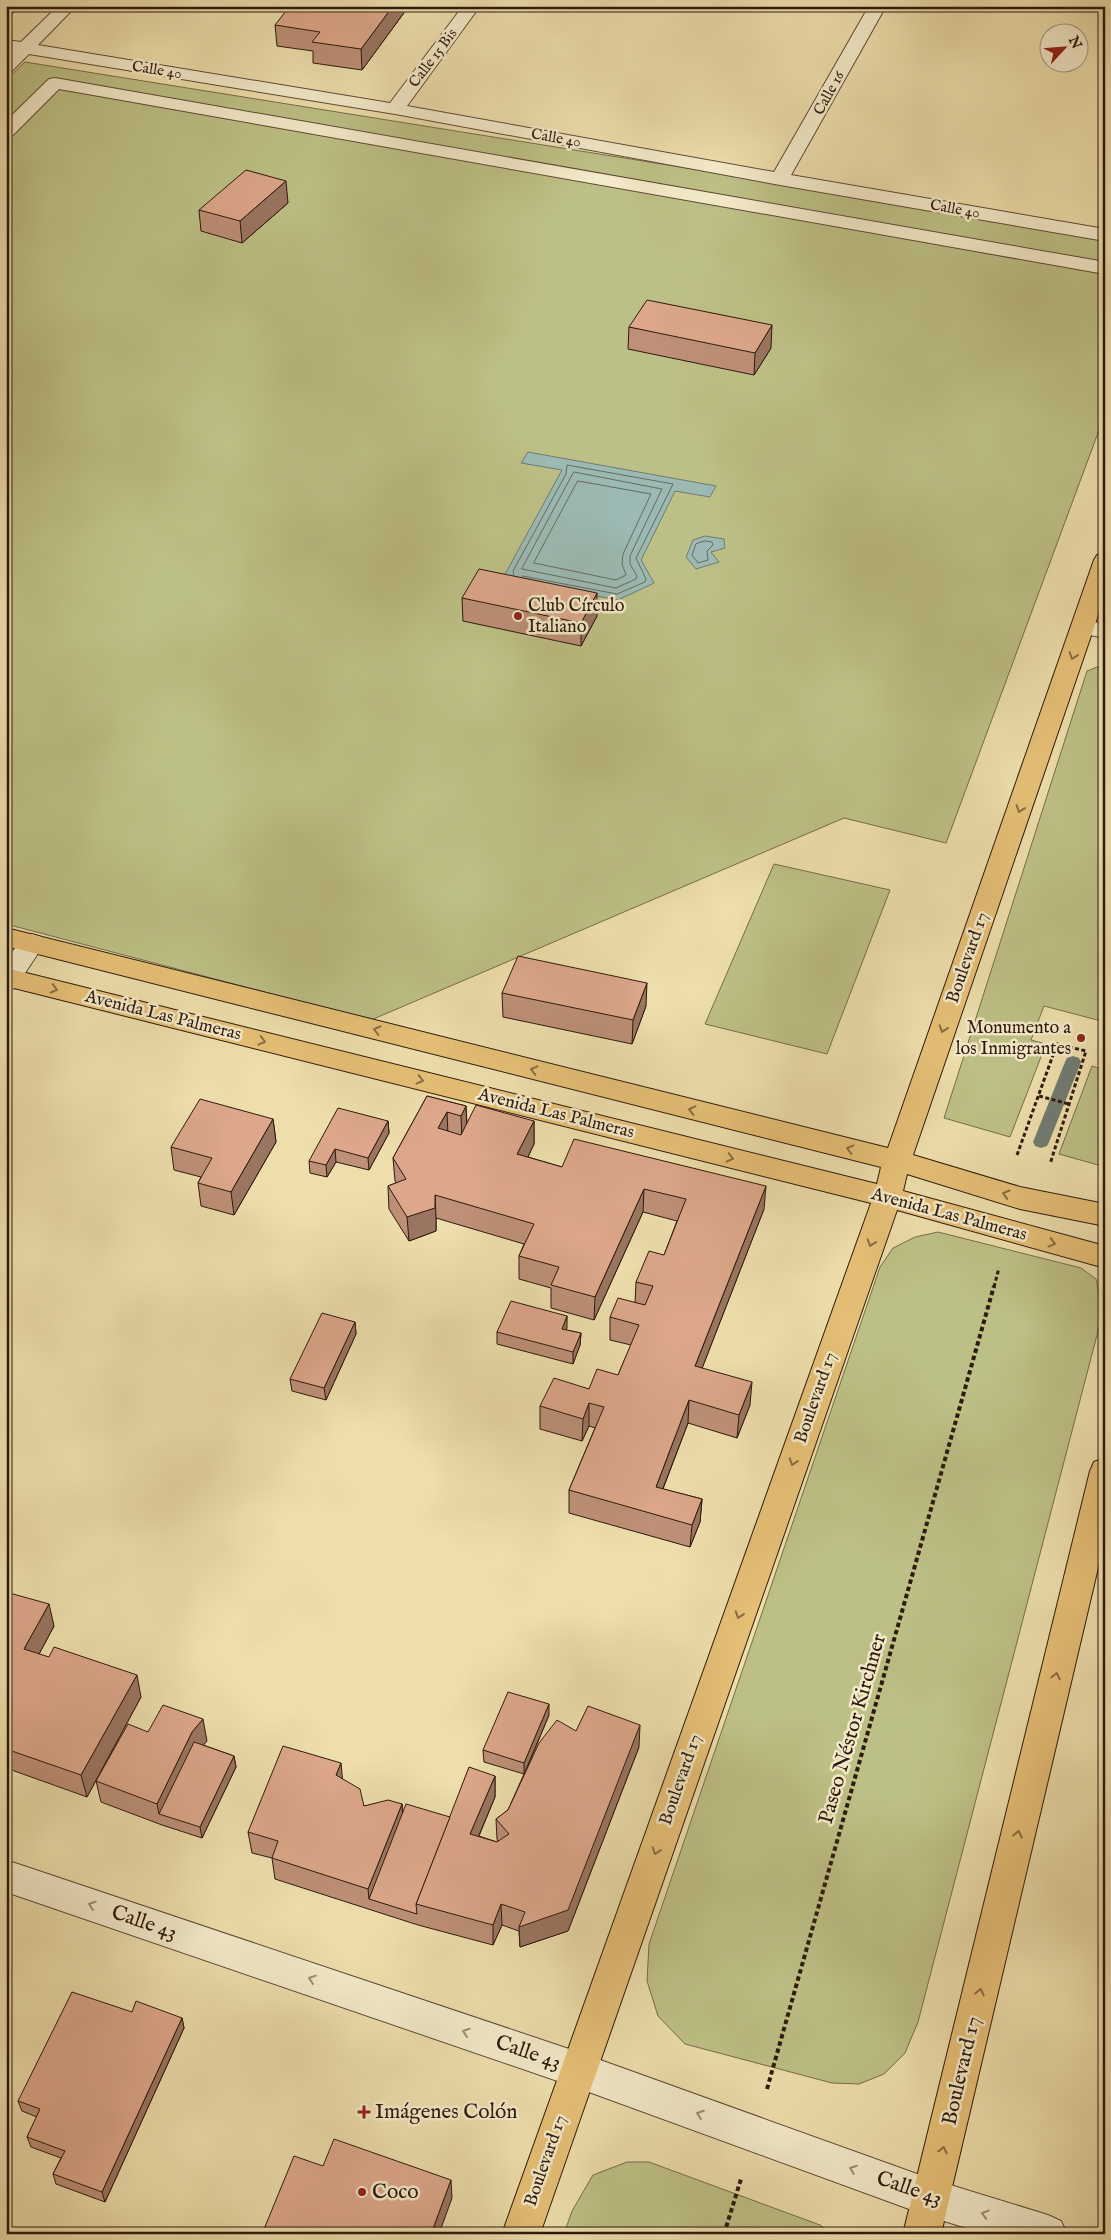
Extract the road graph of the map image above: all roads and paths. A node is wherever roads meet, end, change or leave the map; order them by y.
1 (68, 6) edge
2 (472, 6) edge
3 (878, 6) edge
4 (6, 45) edge
5 (25, 48) junction
6 (6, 67) edge
7 (395, 109) junction
8 (6, 132) edge
9 (780, 179) junction
10 (1105, 234) edge
11 (1105, 268) edge
12 (1105, 560) edge
13 (1094, 629) edge
14 (6, 937) edge
15 (32, 944) junction
16 (7, 979) edge
17 (1038, 1096) junction
18 (1069, 1104) junction
19 (1017, 1156) dead end
20 (897, 1161) junction
21 (1050, 1164) dead end
22 (887, 1197) junction
23 (1105, 1215) edge
24 (1009, 1231) junction
25 (1105, 1257) edge
26 (1105, 1471) edge
27 (6, 1876) edge
28 (578, 2070) junction
29 (755, 2134) junction
30 (932, 2198) junction
31 (521, 2234) edge
32 (724, 2234) edge
33 (922, 2234) edge
34 (1048, 2234) edge

1 - 5 street
2 - 7 street, Calle 15 Bis
3 - 9 street, Calle 16
4 - 5 street, Calle 40
5 - 6 street
5 - 7 street, Calle 40
7 - 9 street, Calle 40
8 - 11 street
9 - 10 street, Calle 40
12 - 13 main road, Boulevard 17
13 -> 20 main road, Boulevard 17
14 - 15 main road, Avenida Las Palmeras
15 - 16 street
20 -> 15 main road, Avenida Las Palmeras
16 -> 22 main road, Avenida Las Palmeras
17 - 18 path
17 - 18 path
17 - 19 path
18 - 21 path
20 - 22 main road, Boulevard 17
23 -> 20 main road, Avenida Las Palmeras
22 - 24 main road, Avenida Las Palmeras
22 -> 28 main road, Boulevard 17
24 -> 25 main road, Avenida Las Palmeras
24 - 29 path, Paseo Néstor Kirchner
30 -> 26 main road, Boulevard 17
28 -> 27 street, Calle 43
29 -> 28 street, Calle 43
28 - 31 main road, Boulevard 17
30 -> 29 street, Calle 43
29 - 32 path, Paseo Néstor Kirchner
30 - 33 main road, Boulevard 17
34 -> 30 street, Calle 43

